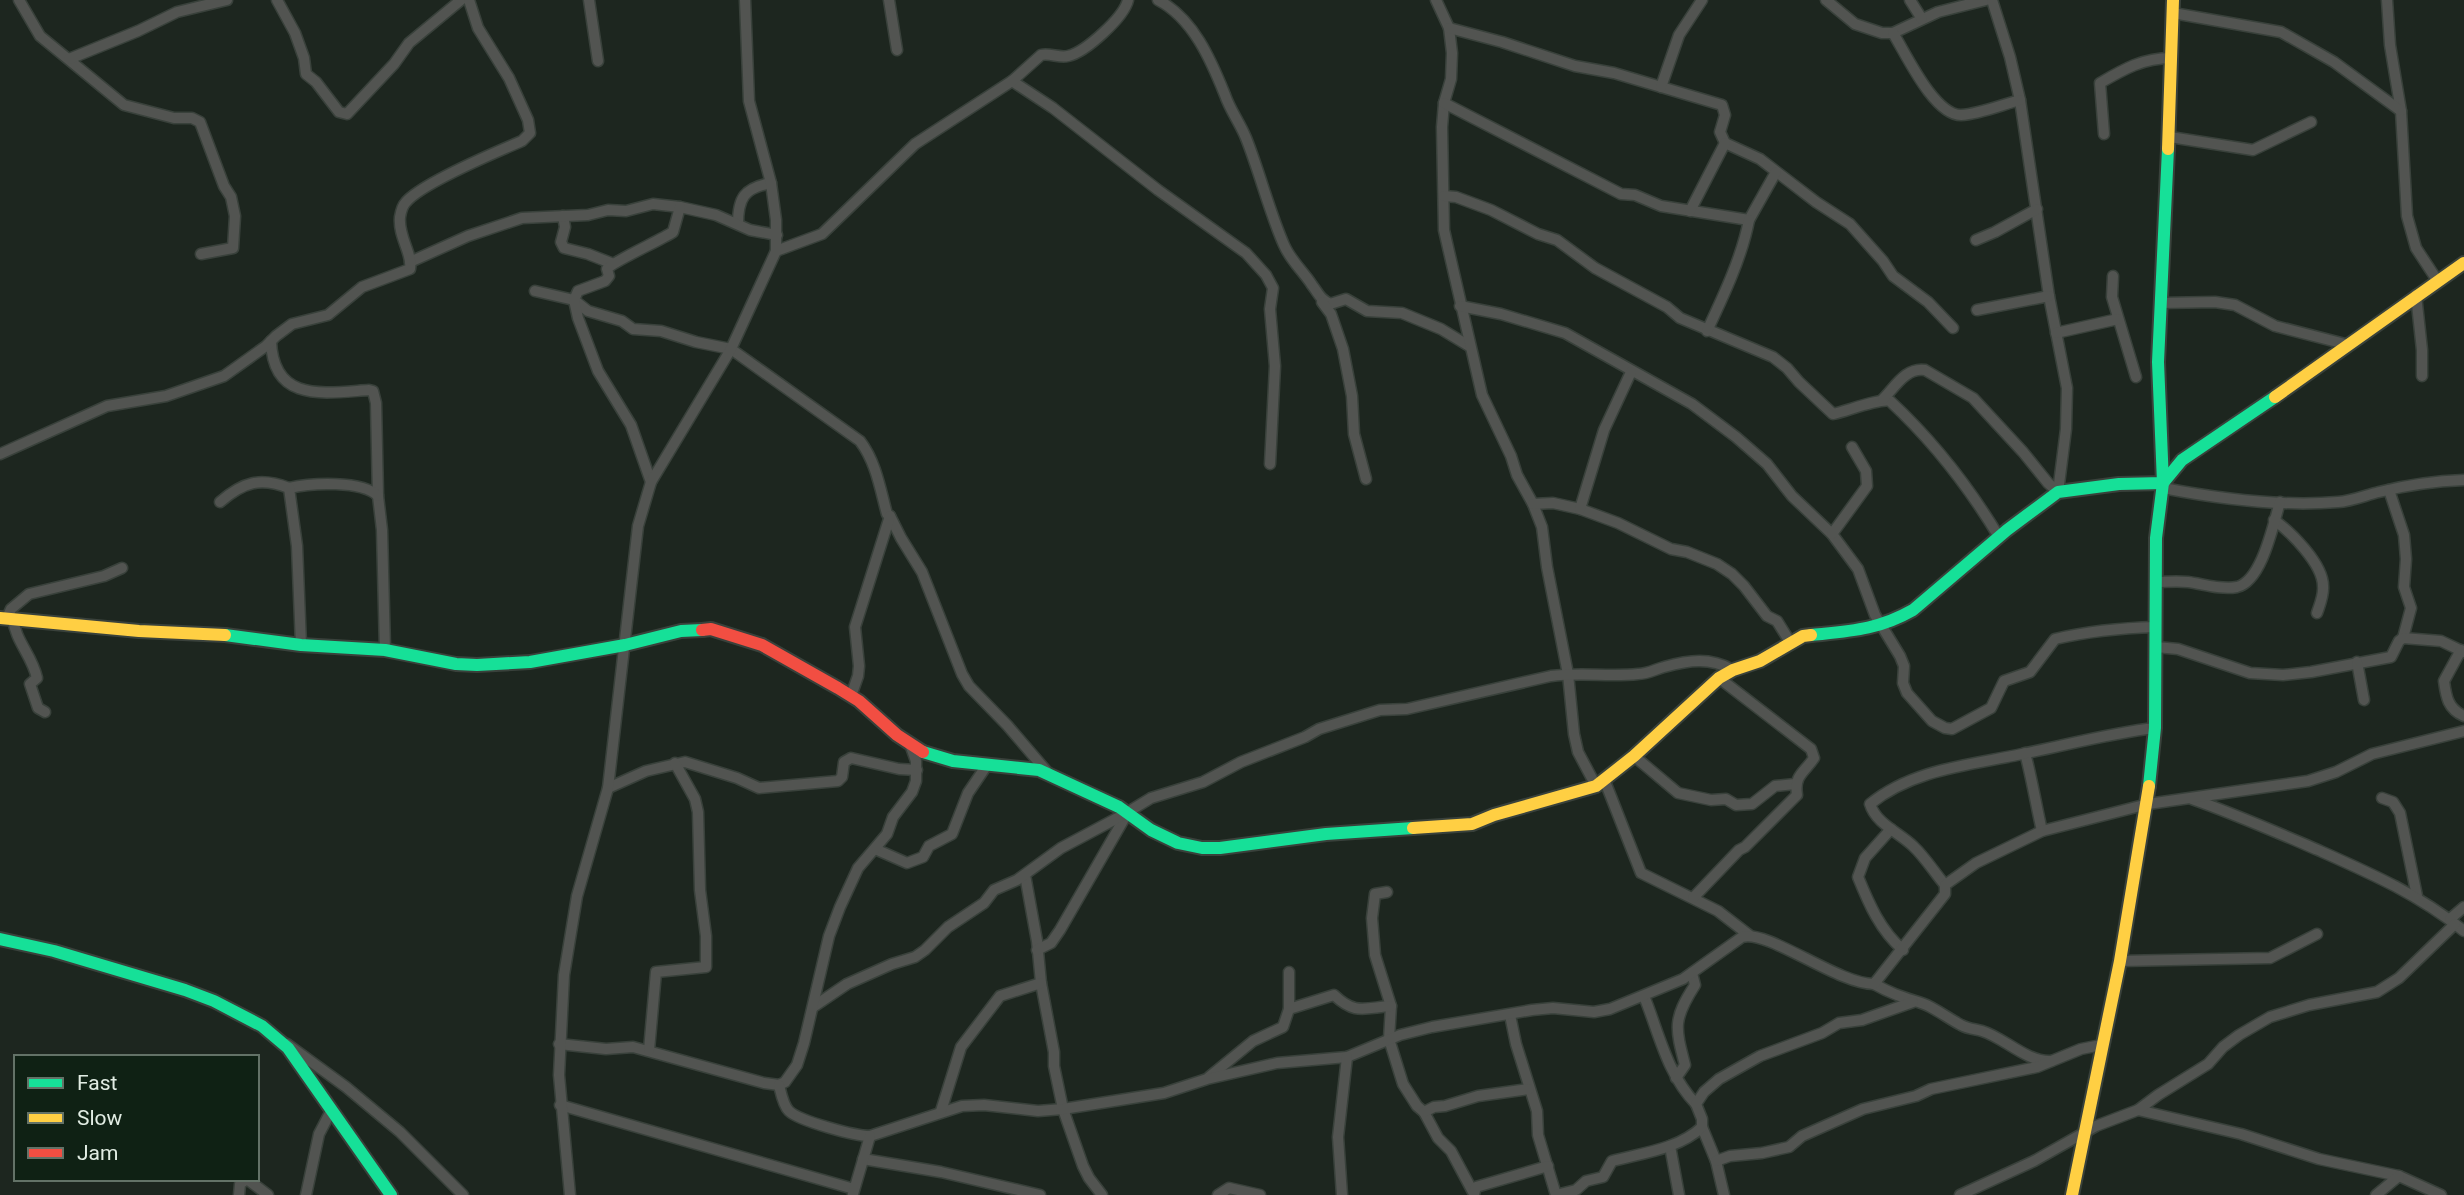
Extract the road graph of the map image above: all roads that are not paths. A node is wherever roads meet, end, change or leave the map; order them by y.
1 (19, 0) edge
2 (228, 0) edge
3 (277, 0) edge
4 (461, 0) edge
5 (469, 0) edge
6 (589, 0) edge
7 (745, 0) edge
8 (889, 0) edge
9 (1128, 0) edge
10 (1158, 0) edge
11 (1436, 0) edge
12 (1702, 0) edge
13 (1826, 0) edge
14 (1910, 0) edge
15 (1986, 0) edge
16 (1992, 0) edge
17 (2387, 0) edge
18 (2173, 6) edge
19 (1922, 19) junction
20 (1449, 29) junction
21 (1893, 33) junction
22 (897, 50) dead end
23 (2171, 58) junction
24 (69, 59) junction
25 (598, 61) dead end
26 (1012, 80) junction
27 (1661, 88) junction
28 (2020, 100) junction
29 (1444, 103) junction
30 (2401, 111) junction
31 (2311, 122) dead end
32 (2104, 134) dead end
33 (2170, 136) junction
34 (1725, 143) junction
35 (1776, 172) junction
36 (771, 183) junction
37 (1444, 196) junction
38 (680, 207) junction
39 (2037, 209) junction
40 (1690, 211) junction
41 (563, 216) junction
42 (1749, 220) junction
43 (738, 224) junction
44 (777, 235) junction
45 (1976, 240) dead end
46 (776, 251) junction
47 (201, 254) dead end
48 (411, 262) junction
49 (2464, 262) edge
50 (611, 263) junction
51 (2113, 276) dead end
52 (2437, 281) junction
53 (535, 291) dead end
54 (2416, 295) junction
55 (2049, 296) junction
56 (1319, 299) junction
57 (574, 300) junction
58 (2160, 303) junction
59 (1460, 306) junction
60 (1977, 310) dead end
61 (2118, 319) junction
62 (1953, 328) dead end
63 (1707, 331) junction
64 (2056, 333) junction
65 (271, 341) junction
66 (2349, 345) junction
67 (1469, 346) junction
68 (730, 349) junction
69 (1631, 372) junction
70 (2421, 376) dead end
71 (2136, 377) dead end
72 (1883, 399) junction
73 (1852, 447) dead end
74 (0, 454) edge
75 (1270, 464) dead end
76 (1366, 479) dead end
77 (2464, 480) edge
78 (651, 482) junction
79 (2163, 486) junction
80 (289, 488) junction
81 (2389, 490) junction
82 (2058, 492) junction
83 (378, 496) junction
84 (220, 502) dead end
85 (2280, 502) junction
86 (1533, 504) junction
87 (1580, 509) junction
88 (890, 516) junction
89 (2274, 520) junction
90 (1832, 534) junction
91 (1999, 537) junction
92 (122, 568) dead end
93 (2155, 582) junction
94 (2317, 612) dead end
95 (7, 618) edge
96 (1881, 625) junction
97 (2156, 627) junction
98 (2403, 638) junction
99 (1790, 642) junction
100 (301, 645) junction
101 (625, 645) junction
102 (2156, 647) junction
103 (385, 650) junction
104 (2463, 651) edge
105 (2357, 662) junction
106 (1733, 670) junction
107 (1568, 674) junction
108 (1719, 678) junction
109 (851, 696) junction
110 (2364, 700) dead end
111 (45, 712) dead end
112 (2464, 716) edge
113 (2155, 728) junction
114 (2464, 731) edge
115 (910, 744) junction
116 (2025, 753) junction
117 (1634, 756) junction
118 (676, 763) junction
119 (987, 765) junction
120 (917, 770) junction
121 (1051, 776) junction
122 (1600, 783) junction
123 (1795, 784) junction
124 (608, 788) junction
125 (2382, 798) dead end
126 (2191, 799) junction
127 (2148, 804) junction
128 (1128, 812) junction
129 (1891, 829) junction
130 (2042, 831) junction
131 (876, 849) junction
132 (1025, 875) junction
133 (1945, 885) junction
134 (1387, 891) dead end
135 (2417, 896) junction
136 (1693, 898) junction
137 (2464, 907) edge
138 (2452, 922) junction
139 (2464, 931) edge
140 (2317, 934) dead end
141 (1749, 935) junction
142 (0, 939) edge
143 (1037, 950) junction
144 (1903, 950) junction
145 (2120, 961) junction
146 (1289, 972) dead end
147 (1692, 973) junction
148 (1041, 983) junction
149 (1874, 984) junction
150 (1644, 996) junction
151 (1913, 1002) junction
152 (1391, 1006) junction
153 (813, 1007) junction
154 (1289, 1009) junction
155 (1510, 1015) junction
156 (276, 1035) junction
157 (1389, 1039) junction
158 (559, 1045) junction
159 (2101, 1045) junction
160 (649, 1050) junction
161 (1347, 1057) junction
162 (2054, 1061) junction
163 (1676, 1078) junction
164 (1207, 1079) junction
165 (779, 1085) junction
166 (1529, 1089) junction
167 (1696, 1104) junction
168 (560, 1105) junction
169 (1063, 1109) junction
170 (2138, 1110) junction
171 (331, 1111) junction
172 (942, 1111) junction
173 (1424, 1112) junction
174 (1702, 1127) junction
175 (2085, 1132) junction
176 (870, 1136) junction
177 (1670, 1146) junction
178 (863, 1159) junction
179 (1716, 1161) junction
180 (1548, 1166) junction
181 (2399, 1176) junction
182 (252, 1181) edge
183 (853, 1192) edge
184 (1474, 1193) edge
185 (268, 1195) edge
186 (306, 1195) edge
187 (391, 1195) edge
188 (463, 1195) edge
189 (570, 1195) edge
190 (1040, 1195) edge
191 (1102, 1195) edge
192 (1218, 1195) edge
193 (1260, 1195) edge
194 (1342, 1195) edge
195 (1556, 1195) edge
196 (1679, 1195) edge
197 (1724, 1195) edge
198 (1960, 1195) edge
199 (2072, 1195) edge
200 (2376, 1195) edge
201 (2441, 1195) edge

1 - 24 street
2 - 24 street
3 - 4 street
5 - 48 street
6 - 25 street
7 - 36 street
8 - 22 street
9 - 26 street
10 - 56 street
11 - 20 street
12 - 27 street
13 - 21 street
14 - 19 street
15 - 19 street
16 - 28 street
17 - 30 street
18 - 23 street
18 - 30 street
19 - 21 street
20 - 27 street
20 - 29 street
21 - 28 street
23 - 32 street
23 - 33 street
24 - 47 street
26 - 46 street
26 - 75 street
27 - 34 street
28 - 39 street
29 - 37 street
29 - 40 street
30 - 52 street
31 - 33 street
33 - 58 street
34 - 35 street
34 - 40 street
35 - 42 street
35 - 62 street
36 - 43 street
36 - 44 street
37 - 59 street
37 - 63 street
38 - 41 street
38 - 43 street
38 - 50 street
39 - 45 street
39 - 55 street
40 - 42 street
41 - 48 street
41 - 50 street
42 - 63 street
43 - 44 street
44 - 46 street
46 - 68 street
48 - 65 street
49 - 52 street
50 - 57 street
51 - 61 street
52 - 54 street
53 - 57 street
54 - 66 street
54 - 70 street
55 - 60 street
55 - 64 street
56 - 67 street
56 - 76 street
57 - 68 street
57 - 78 street
58 - 66 street
58 - 79 street
59 - 67 street
59 - 69 street
61 - 64 street
61 - 71 street
63 - 72 street
64 - 82 street
65 - 74 street
65 - 83 street
66 - 79 street
67 - 86 street
68 - 78 street
68 - 88 street
69 - 87 street
69 - 90 street
72 - 82 street
72 - 91 street
73 - 90 street
77 - 81 street
78 - 101 street
79 - 82 street
79 - 85 street
79 - 93 street
80 - 83 street
80 - 84 street
80 - 100 street
81 - 85 street
81 - 98 street
82 - 91 street
83 - 103 street
85 - 89 street
86 - 87 street
86 - 107 street
87 - 99 street
88 - 109 street
88 - 121 street
89 - 93 street
89 - 94 street
90 - 96 street
91 - 96 street
92 - 95 street
93 - 97 street
95 - 100 street
95 - 111 street
96 - 97 street
96 - 99 street
97 - 102 street
98 - 104 street
98 - 105 street
99 - 106 street
100 - 103 street
101 - 103 street
101 - 109 street
101 - 124 street
102 - 105 street
102 - 113 street
104 - 112 street
105 - 110 street
106 - 107 street
106 - 108 street
107 - 122 street
107 - 128 street
108 - 117 street
108 - 123 street
109 - 115 street
113 - 116 street
113 - 127 street
114 - 126 street
115 - 119 street
115 - 120 street
116 - 129 street
116 - 130 street
117 - 122 street
117 - 123 street
118 - 120 street
118 - 124 street
118 - 160 street
119 - 121 street
119 - 131 street
120 - 131 street
121 - 128 street
122 - 128 street
122 - 136 street
123 - 136 street
124 - 158 street
125 - 135 street
126 - 127 street
126 - 135 street
127 - 130 street
127 - 145 street
128 - 132 street
128 - 143 street
129 - 133 street
129 - 144 street
130 - 133 street
131 - 153 street
132 - 143 street
132 - 153 street
133 - 144 street
134 - 152 street
135 - 138 street
136 - 141 street
137 - 138 street
138 - 139 street
138 - 170 street
140 - 145 street
141 - 147 street
141 - 149 street
142 - 156 street
143 - 148 street
144 - 149 street
145 - 159 street
146 - 154 street
147 - 150 street
147 - 163 street
148 - 169 street
148 - 172 street
149 - 151 street
150 - 155 street
150 - 163 street
151 - 162 street
151 - 167 street
152 - 154 street
152 - 157 street
153 - 165 street
154 - 164 street
155 - 157 street
155 - 166 street
156 - 171 street
156 - 188 street
157 - 161 street
157 - 173 street
158 - 160 street
158 - 168 street
159 - 162 street
159 - 175 street
160 - 165 street
161 - 164 street
161 - 194 street
162 - 179 street
163 - 167 street
164 - 169 street
165 - 176 street
166 - 173 street
166 - 180 street
167 - 174 street
168 - 183 street
168 - 189 street
169 - 172 street
169 - 191 street
170 - 175 street
170 - 181 street
171 - 186 street
171 - 187 street
172 - 176 street
173 - 184 street
174 - 177 street
174 - 179 street
175 - 198 street
175 - 199 street
176 - 178 street
177 - 195 street
177 - 196 street
178 - 183 street
178 - 190 street
179 - 197 street
180 - 184 street
180 - 195 street
181 - 200 street
181 - 201 street
182 - 185 street
192 - 193 street

